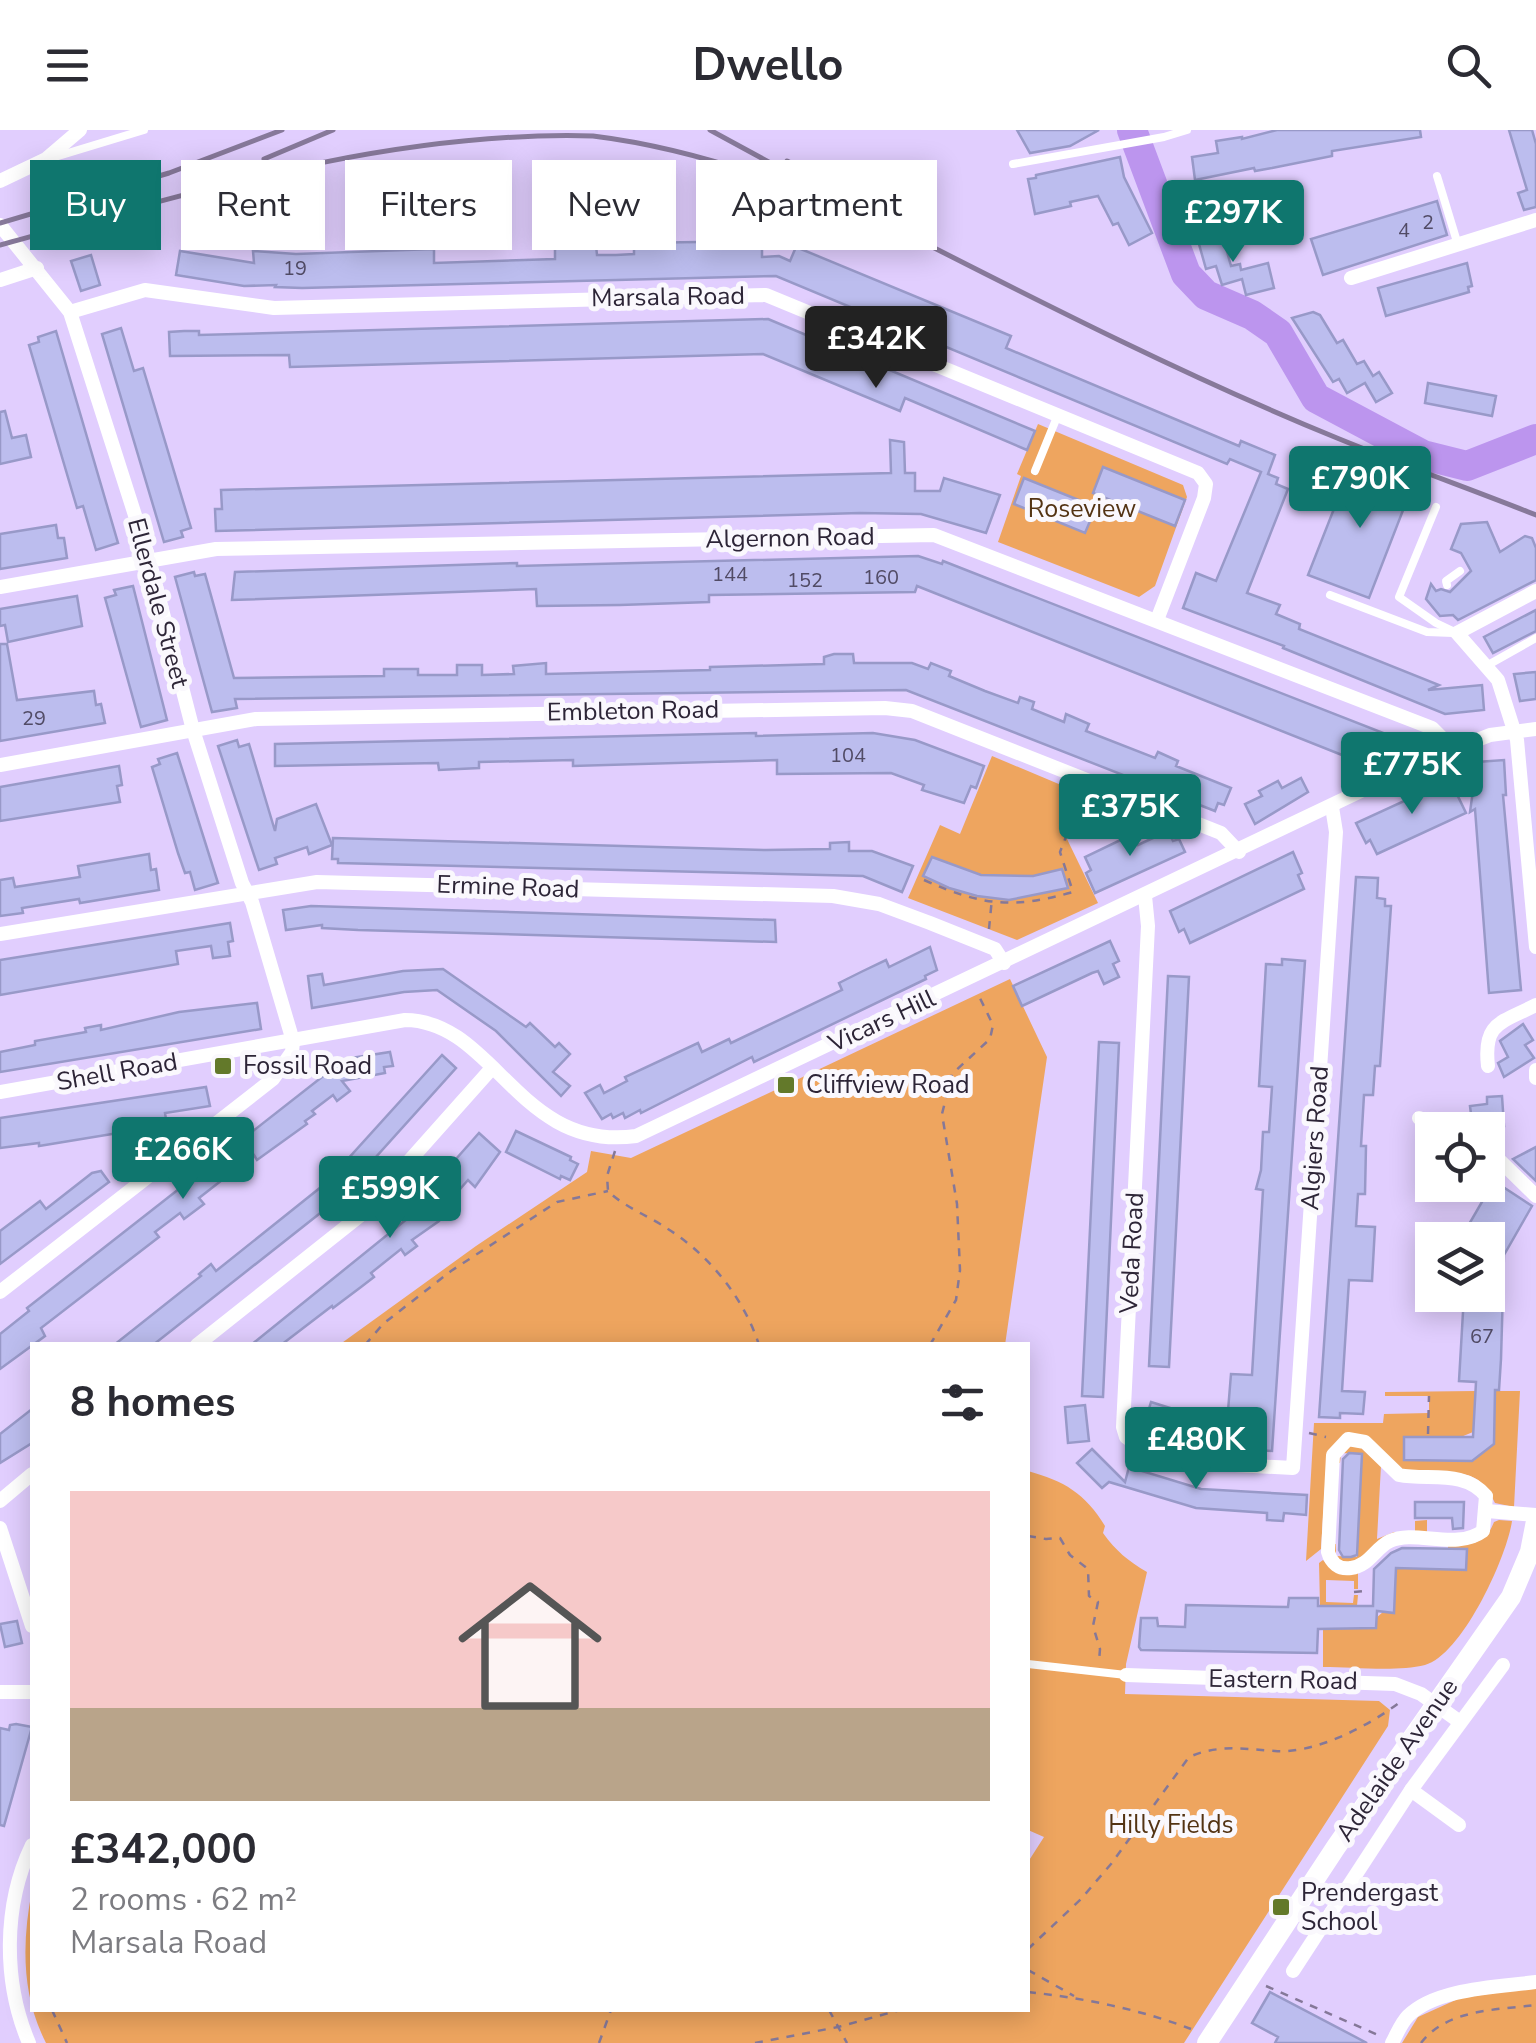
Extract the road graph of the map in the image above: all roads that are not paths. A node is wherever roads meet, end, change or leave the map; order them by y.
1 (80, 130) edge
2 (144, 130) edge
3 (1187, 130) edge
4 (46, 159) junction
5 (1013, 164) dead end
6 (1437, 176) dead end
7 (0, 181) edge
8 (1536, 220) edge
9 (0, 225) edge
10 (1458, 245) junction
11 (37, 268) junction
12 (1351, 278) dead end
13 (0, 280) edge
14 (70, 312) junction
15 (1056, 417) junction
16 (1035, 471) dead end
17 (1436, 508) dead end
18 (149, 560) junction
19 (1460, 571) dead end
20 (1447, 585) dead end
21 (0, 587) edge
22 (1536, 591) edge
23 (1330, 595) dead end
24 (1157, 620) junction
25 (1464, 625) junction
26 (1536, 638) edge
27 (1488, 665) junction
28 (1536, 729) edge
29 (193, 730) junction
30 (1513, 732) junction
31 (1452, 748) junction
32 (0, 765) edge
33 (1332, 807) junction
34 (1239, 852) junction
35 (246, 893) junction
36 (1145, 896) junction
37 (0, 934) edge
38 (1536, 947) edge
39 (1004, 963) junction
40 (1536, 1005) edge
41 (293, 1041) junction
42 (1488, 1066) dead end
43 (492, 1068) junction
44 (0, 1092) edge
45 (1505, 1166) edge
46 (1536, 1196) edge
47 (0, 1292) edge
48 (201, 1342) edge
49 (1293, 1468) joint
50 (30, 1476) edge
51 (0, 1501) edge
52 (1487, 1511) junction
53 (1536, 1518) edge
54 (1, 1534) edge
55 (30, 1620) edge
56 (1030, 1664) edge
57 (1503, 1665) dead end
58 (1126, 1676) joint
59 (0, 1692) edge
60 (30, 1692) edge
61 (1436, 1703) junction
62 (1460, 1722) junction
63 (1410, 1790) junction
64 (1459, 1825) dead end
65 (30, 1851) edge
66 (1293, 1970) dead end
67 (1536, 1982) edge
68 (1208, 2042) edge
69 (1392, 2042) edge
70 (29, 2043) edge

1 - 4 street
2 - 4 lane
3 - 5 lane
4 - 7 street
6 - 10 lane
8 - 10 street
9 - 11 street, Ellerdale Street
10 - 12 street
11 - 13 street
11 - 14 street, Ellerdale Street
14 - 15 street, Marsala Road
14 - 18 street, Ellerdale Street
15 - 16 lane
15 - 24 street, Marsala Road
17 - 25 lane
18 - 21 street, Algernon Road
18 - 24 street, Algernon Road
18 - 29 street, Ellerdale Street
19 - 20 lane
22 - 25 street
23 - 25 lane
24 - 31 street, Algernon Road
25 - 27 street
26 - 27 lane
27 - 30 street
28 - 30 street
29 - 32 street, Embleton Road
29 - 34 street, Embleton Road
29 - 35 street, Ellerdale Street
30 - 31 street
30 - 38 street
31 - 33 street, Vicars Hill
33 - 34 street, Vicars Hill
33 - 49 street, Algiers Road
34 - 36 street, Vicars Hill
35 - 37 street, Ermine Road
35 - 39 street, Ermine Road
35 - 41 street
36 - 39 street, Vicars Hill
36 - 49 street, Veda Road
39 - 43 street, Vicars Hill
40 - 42 street
41 - 43 street, Vicars Hill
41 - 44 street, Shell Road
41 - 47 street
43 - 48 street
45 - 46 street
50 - 51 street
52 - 52 street
52 - 53 street
53 - 61 main road, Adelaide Avenue
54 - 55 street
56 - 58 lane
57 - 62 street
58 - 61 street, Eastern Road
59 - 60 street
61 - 62 street, Eastern Road
61 - 68 main road, Adelaide Avenue
62 - 63 street
63 - 64 street
63 - 66 street
65 - 70 street
67 - 69 street

